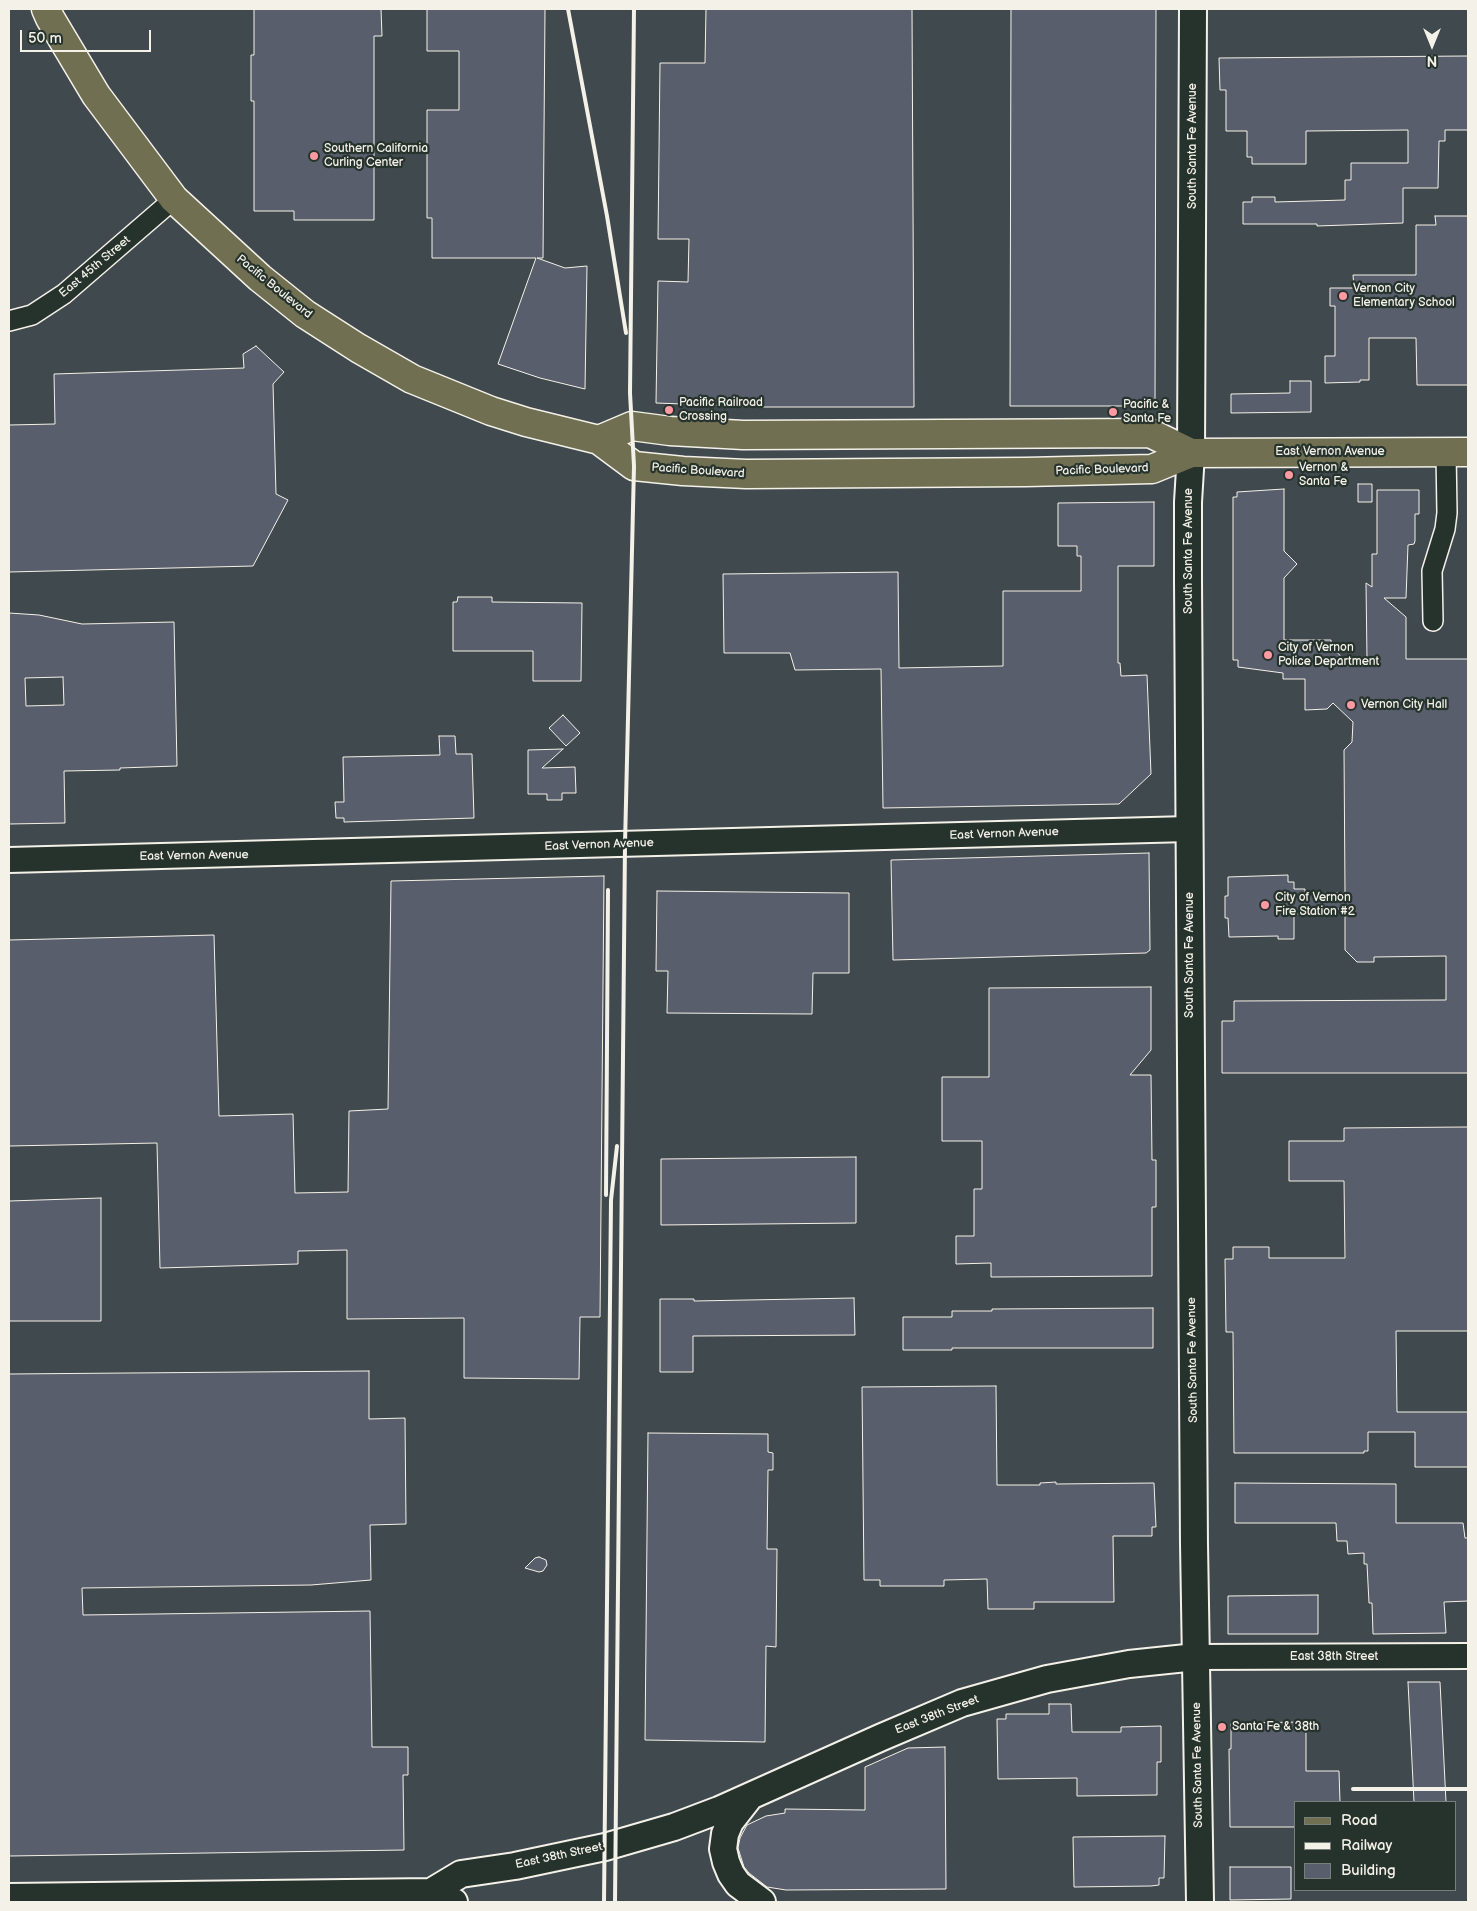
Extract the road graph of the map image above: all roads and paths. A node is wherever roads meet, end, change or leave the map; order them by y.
1 (46, 9) edge
2 (1193, 9) edge
3 (174, 199) junction
4 (9, 321) edge
5 (599, 440) junction
6 (1457, 452) edge
7 (1191, 453) junction
8 (1433, 621) dead end
9 (1190, 829) junction
10 (9, 860) edge
11 (1468, 1656) edge
12 (1196, 1657) junction
13 (748, 1798) junction
14 (9, 1897) edge
15 (443, 1897) edge
16 (762, 1902) edge
17 (1200, 1902) edge

1 - 3 main road, Pacific Boulevard
2 - 7 main road, South Santa Fe Avenue
3 - 4 street, East 45th Street
3 - 5 main road, Pacific Boulevard
5 - 7 main road
5 - 7 main road, Pacific Boulevard
6 - 7 main road, East Vernon Avenue
6 - 8 street
7 - 9 main road, South Santa Fe Avenue
9 - 10 street, East Vernon Avenue
9 - 12 main road, South Santa Fe Avenue
11 - 12 street, East 38th Street
12 - 13 main road, East 38th Street
12 - 17 main road, South Santa Fe Avenue
13 - 15 main road, East 38th Street
13 - 16 main road
14 - 15 main road

